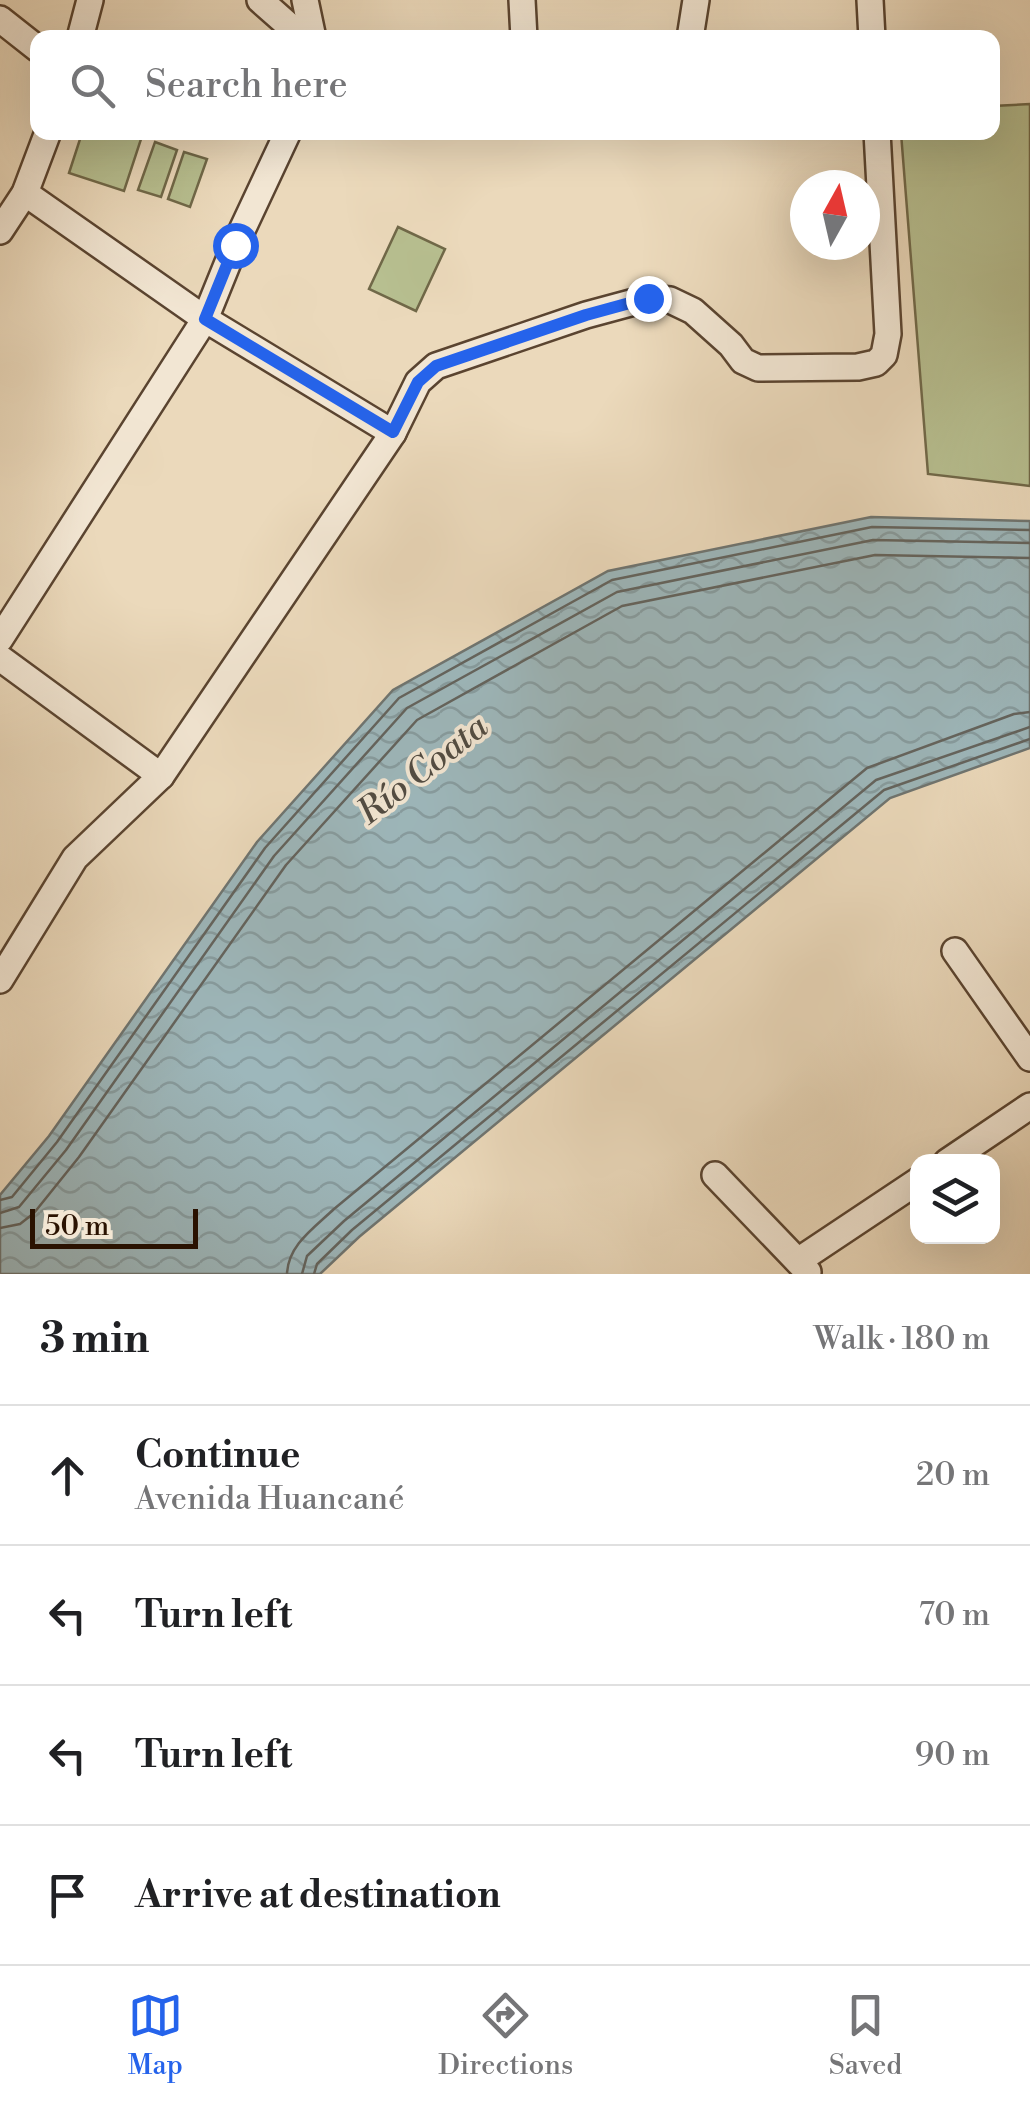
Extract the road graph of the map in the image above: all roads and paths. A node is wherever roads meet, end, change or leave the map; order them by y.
1 (90, 0) edge
2 (260, 0) edge
3 (305, 0) edge
4 (522, 0) edge
5 (696, 0) edge
6 (870, 0) edge
7 (0, 19) edge
8 (82, 30) edge
9 (294, 30) edge
10 (311, 30) edge
11 (524, 30) edge
12 (691, 30) edge
13 (872, 30) edge
14 (30, 43) edge
15 (45, 140) edge
16 (284, 140) edge
17 (877, 140) edge
18 (25, 194) junction
19 (0, 231) edge
20 (205, 319) junction
21 (393, 432) junction
22 (0, 639) edge
23 (0, 658) edge
24 (161, 776) junction
25 (955, 950) dead end
26 (0, 980) edge
27 (1030, 1058) edge
28 (1030, 1106) edge
29 (959, 1154) edge
30 (715, 1175) dead end
31 (910, 1187) edge
32 (804, 1268) edge

1 - 8 street
2 - 9 street
3 - 10 street
4 - 11 street
5 - 12 street
6 - 13 street
7 - 14 street
15 - 18 street
16 - 20 street
17 - 21 street
18 - 19 street
18 - 20 street
20 - 21 street
20 - 22 street
21 - 24 street
23 - 24 street
24 - 26 street
25 - 27 street
28 - 29 street
30 - 32 street
31 - 32 street

